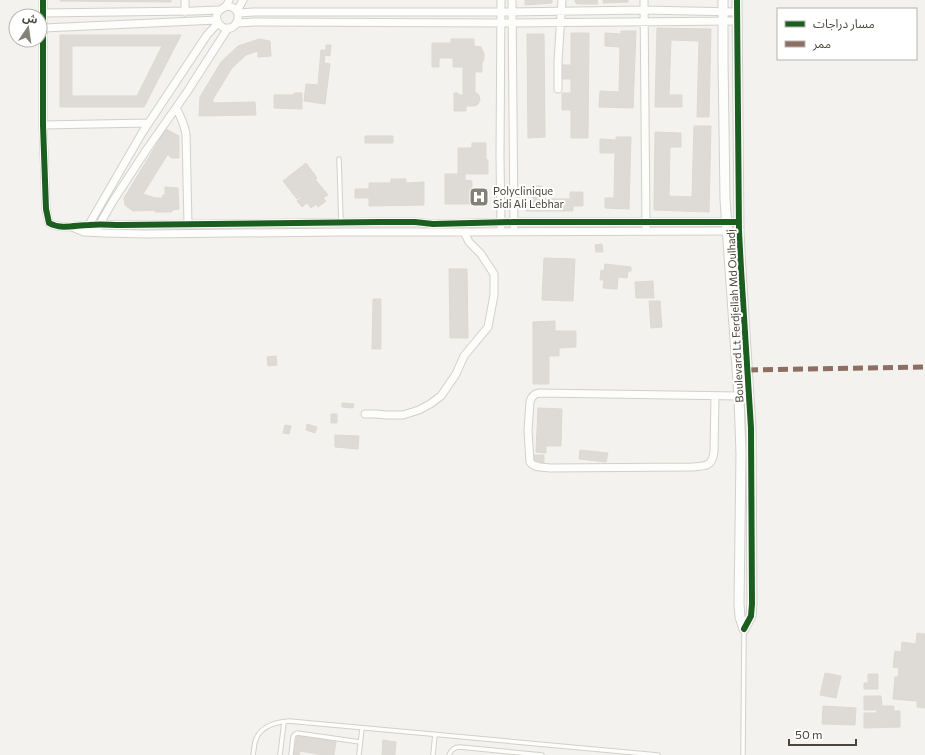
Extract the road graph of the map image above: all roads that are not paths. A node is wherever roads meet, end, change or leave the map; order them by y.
1 (185, 0) edge
2 (243, 0) edge
3 (500, 0) edge
4 (512, 0) edge
5 (562, 0) edge
6 (644, 0) edge
7 (723, 0) edge
8 (737, 0) edge
9 (225, 5) edge
10 (644, 10) junction
11 (562, 11) junction
12 (185, 12) junction
13 (237, 12) junction
14 (500, 12) junction
15 (511, 12) junction
16 (48, 13) edge
17 (723, 17) junction
18 (737, 17) junction
19 (217, 21) junction
20 (561, 22) junction
21 (644, 22) junction
22 (237, 23) junction
23 (500, 23) junction
24 (511, 23) junction
25 (48, 28) edge
26 (228, 28) junction
27 (44, 48) edge
28 (558, 89) dead end
29 (176, 108) junction
30 (148, 123) junction
31 (44, 125) junction
32 (339, 159) dead end
33 (501, 222) junction
34 (514, 222) junction
35 (646, 222) junction
36 (341, 223) junction
37 (89, 224) junction
38 (188, 224) junction
39 (100, 225) junction
40 (70, 226) junction
41 (739, 226) junction
42 (727, 227) junction
43 (646, 231) junction
44 (84, 232) junction
45 (95, 232) junction
46 (464, 232) junction
47 (501, 232) junction
48 (515, 232) junction
49 (736, 362) junction
50 (747, 362) junction
51 (716, 396) junction
52 (739, 396) junction
53 (364, 414) dead end
54 (740, 428) junction
55 (751, 428) junction
56 (744, 629) junction
57 (284, 722) junction
58 (362, 728) junction
59 (435, 734) junction
60 (468, 737) junction
61 (360, 742) junction
62 (467, 747) junction
63 (597, 749) junction
64 (614, 753) edge
65 (253, 755) edge
66 (280, 755) edge
67 (291, 755) edge
68 (358, 755) edge
69 (433, 755) edge
70 (449, 755) edge
71 (542, 755) edge
72 (596, 755) edge
73 (658, 755) edge
74 (744, 755) edge

1 - 12 street
2 - 13 street
3 - 14 street
4 - 15 street
5 - 11 street
6 - 10 street
7 - 17 street, Boulevard Lt Ferdjellah Md Oulhadj
8 - 18 street, Boulevard Lt Ferdjellah Md Oulhadj
9 - 12 street
9 - 13 street
9 - 19 street
10 - 11 street
10 - 17 street
10 - 21 street
11 - 15 street
11 - 20 street
12 - 16 street
13 - 14 street
13 - 22 street
14 - 15 street
14 - 23 street
15 - 24 street
17 - 18 street
17 - 21 street
17 - 42 street, Boulevard Lt Ferdjellah Md Oulhadj
18 - 41 street, Boulevard Lt Ferdjellah Md Oulhadj
19 - 25 street
19 - 26 street
19 - 30 street
20 - 21 street
20 - 24 street
20 - 28 street
21 - 35 street
22 - 23 street
22 - 26 street
23 - 24 street
23 - 33 street
24 - 34 street
26 - 29 street
27 - 31 street
29 - 38 street
29 - 39 street
30 - 31 street
30 - 37 street
31 - 40 street
32 - 36 lane
33 - 34 street
33 - 36 street
33 - 47 street
34 - 35 street
34 - 48 street
35 - 42 street
35 - 43 street
36 - 38 street
37 - 39 street
37 - 40 street
37 - 44 street
38 - 39 street
39 - 45 street
40 - 44 street
41 - 42 street
41 - 50 street, Boulevard Lt Ferdjellah Md Oulhadj
42 - 43 street
42 - 49 street, Boulevard Lt Ferdjellah Md Oulhadj
43 - 48 street
44 - 45 street
45 - 46 street
46 - 47 street
46 - 53 street
47 - 48 street
49 - 50 street
49 - 52 street, Boulevard Lt Ferdjellah Md Oulhadj
50 - 55 street, Boulevard Lt Ferdjellah Md Oulhadj
51 - 51 street
51 - 52 street
52 - 54 street, Boulevard Lt Ferdjellah Md Oulhadj
54 - 55 street
54 - 56 street, Boulevard Lt Ferdjellah Md Oulhadj
55 - 56 street, Boulevard Lt Ferdjellah Md Oulhadj
56 - 74 lane
57 - 58 lane
57 - 65 lane
57 - 66 lane
58 - 59 lane
58 - 61 lane
59 - 60 lane
59 - 69 lane
60 - 62 lane
60 - 63 lane
61 - 67 lane
61 - 68 lane
62 - 70 lane
62 - 71 lane
63 - 64 lane
63 - 72 lane
64 - 73 lane

